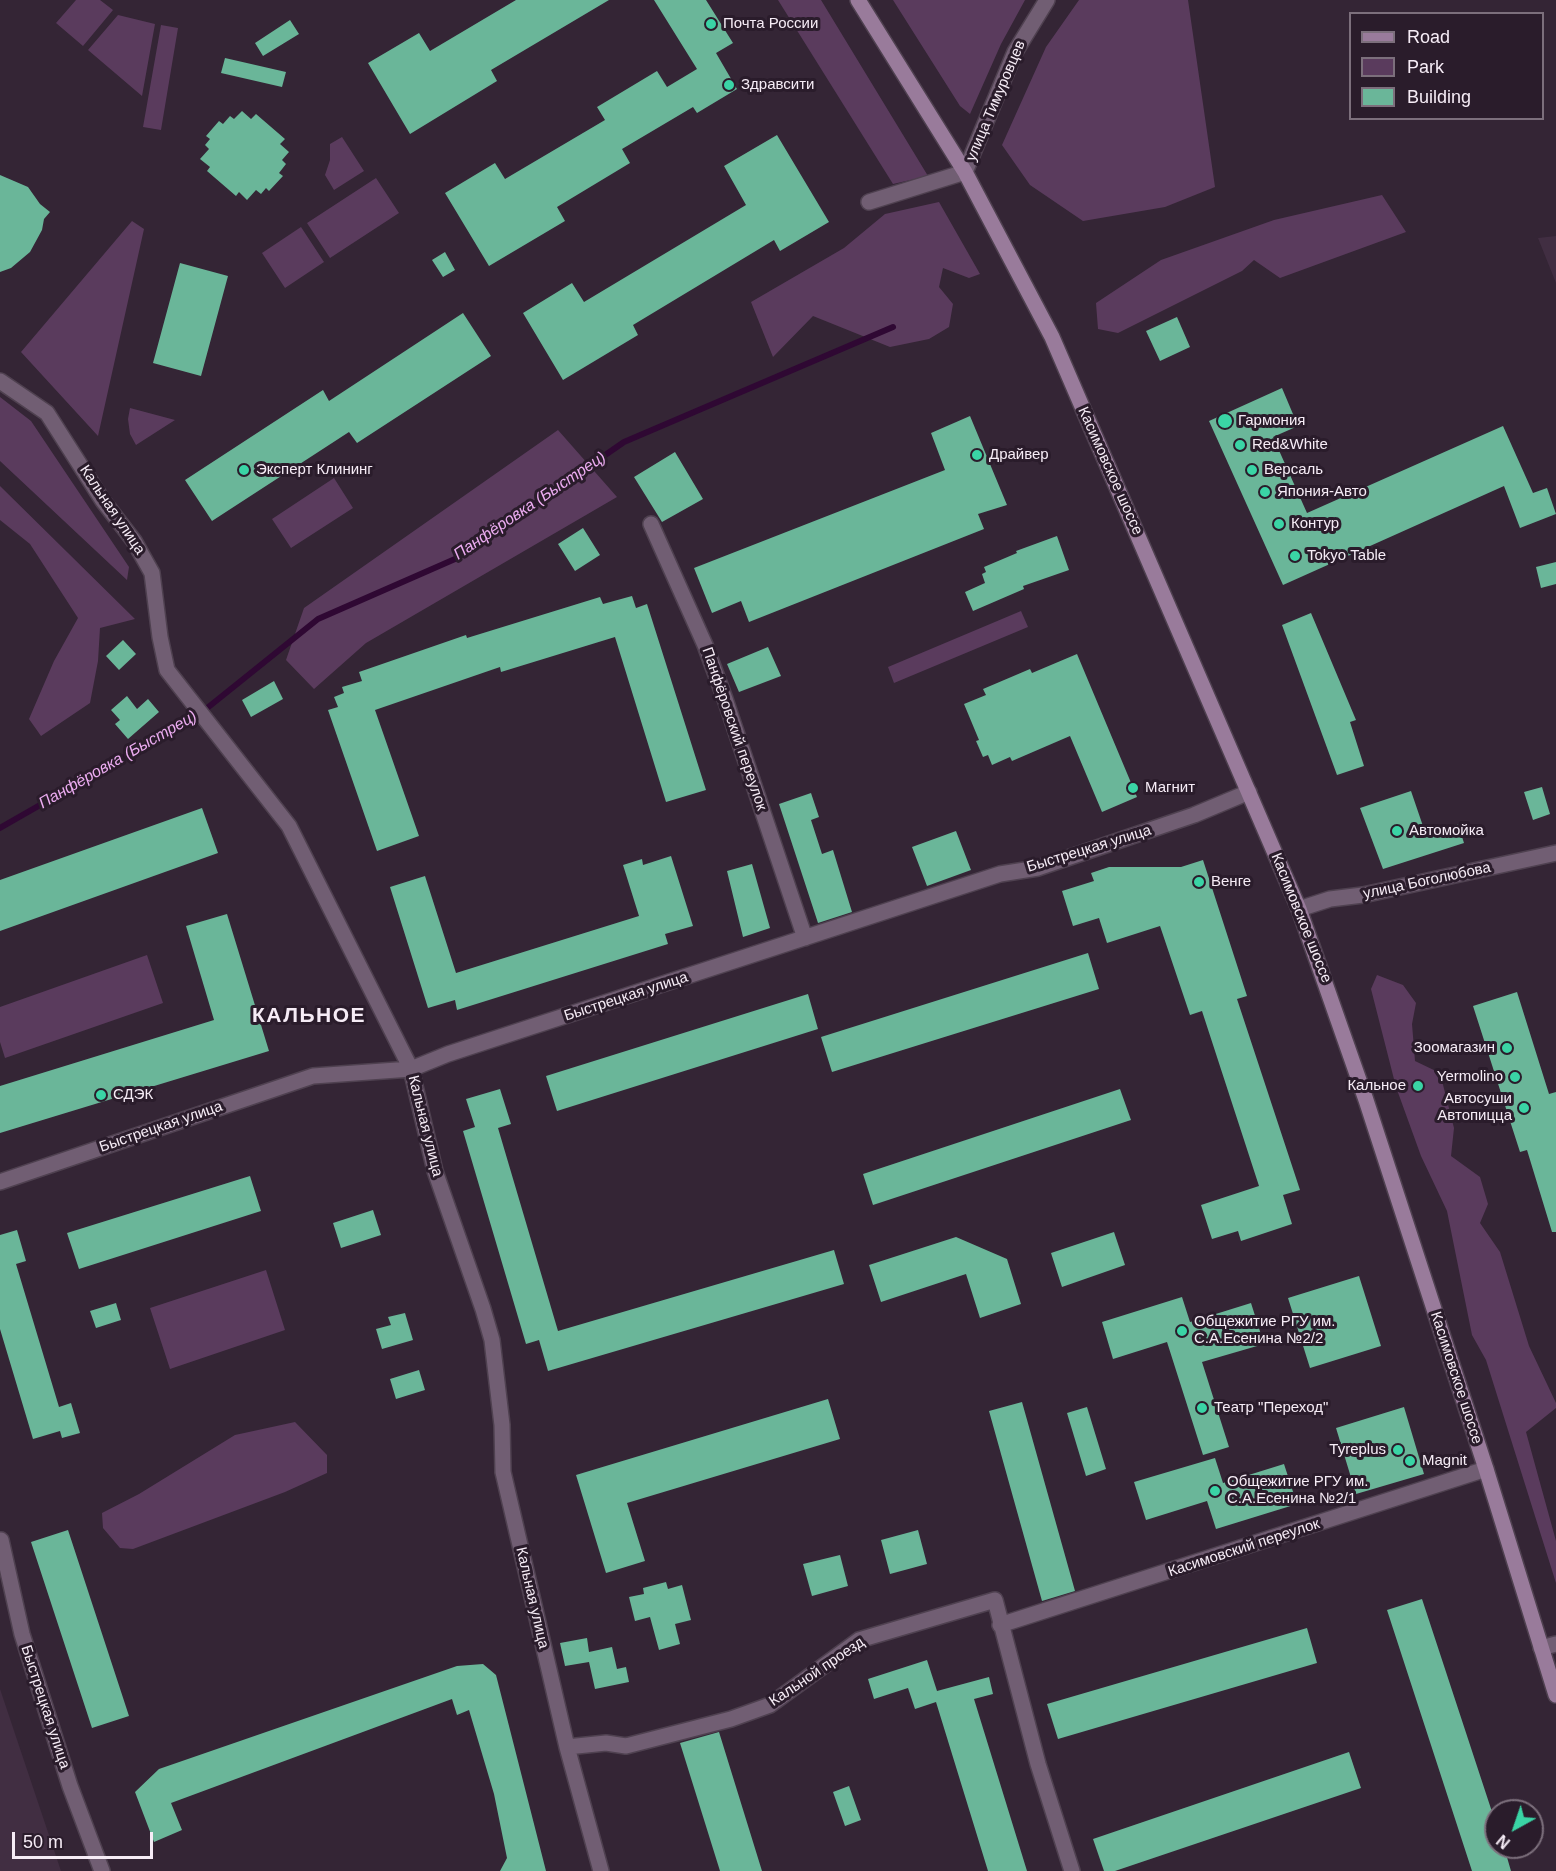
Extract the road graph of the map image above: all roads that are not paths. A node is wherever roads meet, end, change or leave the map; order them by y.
1 (858, 0) edge
2 (1047, 0) edge
3 (965, 172) junction
4 (869, 202) dead end
5 (0, 381) edge
6 (651, 524) dead end
7 (1249, 792) junction
8 (1556, 853) edge
9 (1299, 909) junction
10 (805, 938) junction
11 (411, 1069) junction
12 (0, 1182) edge
13 (1486, 1469) junction
14 (1, 1540) edge
15 (1000, 1625) junction
16 (1549, 1646) edge
17 (1556, 1695) edge
18 (567, 1747) junction
19 (102, 1871) edge
20 (601, 1871) edge
21 (1072, 1871) edge

1 - 3 main road, Касимовское шоссе
2 - 3 street, улица Тимуровцев
3 - 4 street
3 - 7 main road, Касимовское шоссе
5 - 11 street, Кальная улица
6 - 10 street, Панфёровский переулок
7 - 9 main road, Касимовское шоссе
7 - 10 street, Быстрецкая улица
8 - 9 street, улица Боголюбова
9 - 13 main road, Касимовское шоссе
10 - 11 street, Быстрецкая улица
11 - 12 street, Быстрецкая улица
11 - 18 street, Кальная улица
13 - 15 street, Касимовский переулок
13 - 16 main road, Касимовское шоссе
14 - 19 street, Быстрецкая улица
15 - 18 street, Кальной проезд
15 - 21 street
16 - 17 main road, Касимовское шоссе
18 - 20 street, Кальная улица

